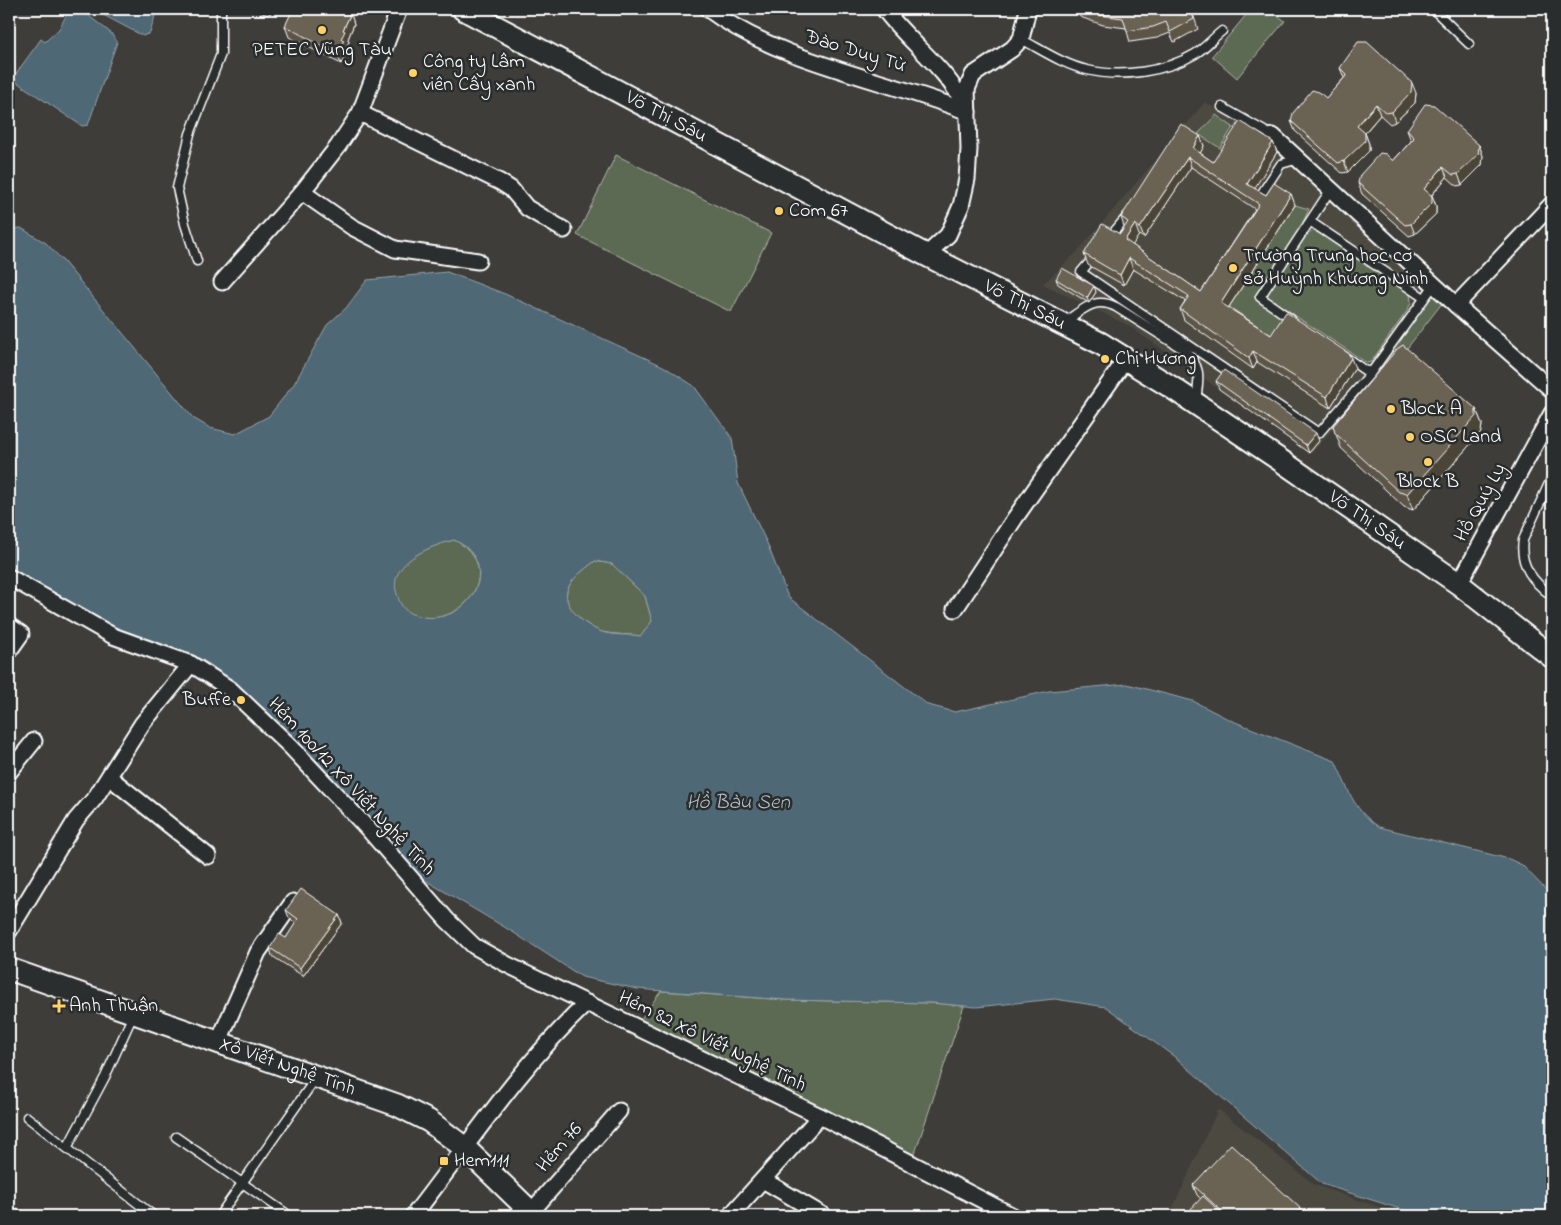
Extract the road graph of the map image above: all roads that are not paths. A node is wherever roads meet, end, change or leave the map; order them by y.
1 (221, 9) edge
2 (399, 9) edge
3 (463, 9) edge
4 (708, 9) edge
5 (884, 9) edge
6 (1028, 9) edge
7 (1432, 9) edge
8 (1222, 31) dead end
9 (1021, 39) junction
10 (1470, 44) dead end
11 (1222, 107) dead end
12 (968, 112) junction
13 (360, 113) junction
14 (1273, 136) joint
15 (1299, 158) junction
16 (1331, 189) junction
17 (302, 192) junction
18 (1258, 198) edge
19 (1552, 204) edge
20 (1133, 206) edge
21 (1311, 222) junction
22 (564, 230) dead end
23 (1103, 245) edge
24 (1098, 252) edge
25 (926, 255) junction
26 (197, 261) dead end
27 (478, 261) dead end
28 (222, 282) dead end
29 (1434, 285) junction
30 (1424, 298) junction
31 (1456, 305) junction
32 (1063, 323) junction
33 (1299, 325) edge
34 (1339, 352) edge
35 (1126, 359) junction
36 (1369, 372) junction
37 (1552, 390) edge
38 (1196, 403) junction
39 (1552, 413) edge
40 (1552, 477) edge
41 (9, 577) edge
42 (1459, 584) junction
43 (1552, 596) edge
44 (955, 609) dead end
45 (15, 630) edge
46 (9, 650) edge
47 (1552, 657) edge
48 (191, 664) junction
49 (34, 741) dead end
50 (9, 772) edge
51 (109, 777) junction
52 (208, 856) dead end
53 (293, 902) edge
54 (9, 930) edge
55 (474, 946) joint
56 (9, 969) edge
57 (587, 1003) junction
58 (133, 1013) junction
59 (218, 1043) junction
60 (317, 1077) junction
61 (619, 1112) dead end
62 (820, 1116) junction
63 (27, 1117) dead end
64 (176, 1137) dead end
65 (67, 1148) junction
66 (465, 1148) junction
67 (763, 1180) junction
68 (243, 1183) junction
69 (533, 1214) edge
70 (154, 1216) edge
71 (219, 1216) edge
72 (290, 1216) edge
73 (413, 1216) edge
74 (730, 1216) edge
75 (824, 1216) edge
76 (1012, 1216) edge

1 - 26 lane
2 - 13 street
3 - 25 main road, Võ Thị Sáu
4 - 12 street, Đào Duy Từ
5 - 12 street
6 - 9 street
7 - 10 lane
8 - 9 lane
9 - 12 street
11 - 14 lane
12 - 25 street
13 - 17 street
13 - 22 street
14 - 15 street
15 - 16 street
15 - 18 lane
16 - 21 lane
16 - 29 street
17 - 27 street
17 - 28 street
19 - 31 street
20 - 23 lane
21 - 30 lane
21 - 33 lane
24 - 36 lane
25 - 32 main road, Võ Thị Sáu
29 - 30 lane
29 - 31 street
30 - 36 lane
31 - 37 street
32 - 35 main road, Võ Thị Sáu
32 - 38 lane
34 - 36 lane
35 - 38 main road, Võ Thị Sáu
35 - 44 street
38 - 42 main road, Võ Thị Sáu
39 - 42 street, Hồ Quý Ly
40 - 43 lane
41 - 48 street, Hẻm 100/12 Xô Viết Nghệ Tĩnh
42 - 47 main road, Võ Thị Sáu
45 - 46 street
48 - 51 street
48 - 55 street, Hẻm 100/12 Xô Viết Nghệ Tĩnh
49 - 50 street
51 - 52 street
51 - 54 street
53 - 59 street
55 - 57 street, Hẻm 82 Xô Viết Nghệ Tĩnh
56 - 58 main road, Xô Viết Nghệ Tĩnh
57 - 62 street, Hẻm 82 Xô Viết Nghệ Tĩnh
57 - 66 street, Hẻm 82 Xô Viết Nghệ Tĩnh
58 - 59 main road, Xô Viết Nghệ Tĩnh
58 - 65 lane
59 - 60 main road, Xô Viết Nghệ Tĩnh
60 - 66 main road, Xô Viết Nghệ Tĩnh
60 - 68 lane
61 - 69 street, Hẻm 76
62 - 67 street
62 - 76 street, Hẻm 82 Xô Viết Nghệ Tĩnh
63 - 65 lane
64 - 68 lane
65 - 70 lane
66 - 69 main road, Xô Viết Nghệ Tĩnh
66 - 73 street, Hẻm 82 Xô Viết Nghệ Tĩnh
67 - 74 street
67 - 75 street
68 - 71 lane
68 - 72 lane

